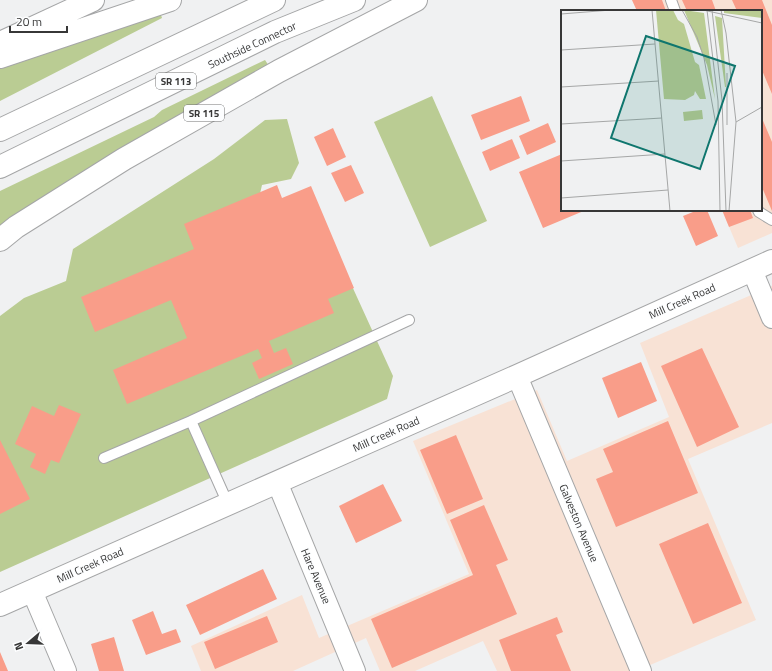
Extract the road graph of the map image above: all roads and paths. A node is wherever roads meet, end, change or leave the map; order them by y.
1 (92, 0) edge
2 (170, 0) edge
3 (274, 0) edge
4 (354, 0) edge
5 (416, 0) edge
6 (671, 0) edge
7 (675, 10) edge
8 (0, 44) edge
9 (0, 57) edge
10 (0, 130) edge
11 (0, 167) edge
12 (758, 211) edge
13 (772, 220) edge
14 (0, 240) edge
15 (772, 261) edge
16 (752, 270) junction
17 (772, 318) edge
18 (409, 320) dead end
19 (517, 376) junction
20 (191, 421) junction
21 (104, 458) dead end
22 (276, 482) junction
23 (228, 504) junction
24 (32, 591) junction
25 (0, 605) edge
26 (66, 671) edge
27 (355, 671) edge
28 (641, 671) edge

1 - 8 main road
2 - 9 main road
3 - 10 main road, SR 113
4 - 11 main road, Southside Connector / SR 113
5 - 14 main road, SR 115
6 - 7 lane
12 - 13 lane
15 - 16 main road, Mill Creek Road
16 - 17 street
16 - 19 main road, Mill Creek Road
18 - 20 lane
19 - 22 main road, Mill Creek Road
19 - 28 street, Galveston Avenue
20 - 21 lane
20 - 23 lane
22 - 23 main road, Mill Creek Road
22 - 27 street, Hare Avenue
23 - 24 main road, Mill Creek Road
24 - 25 main road, Mill Creek Road
24 - 26 street

